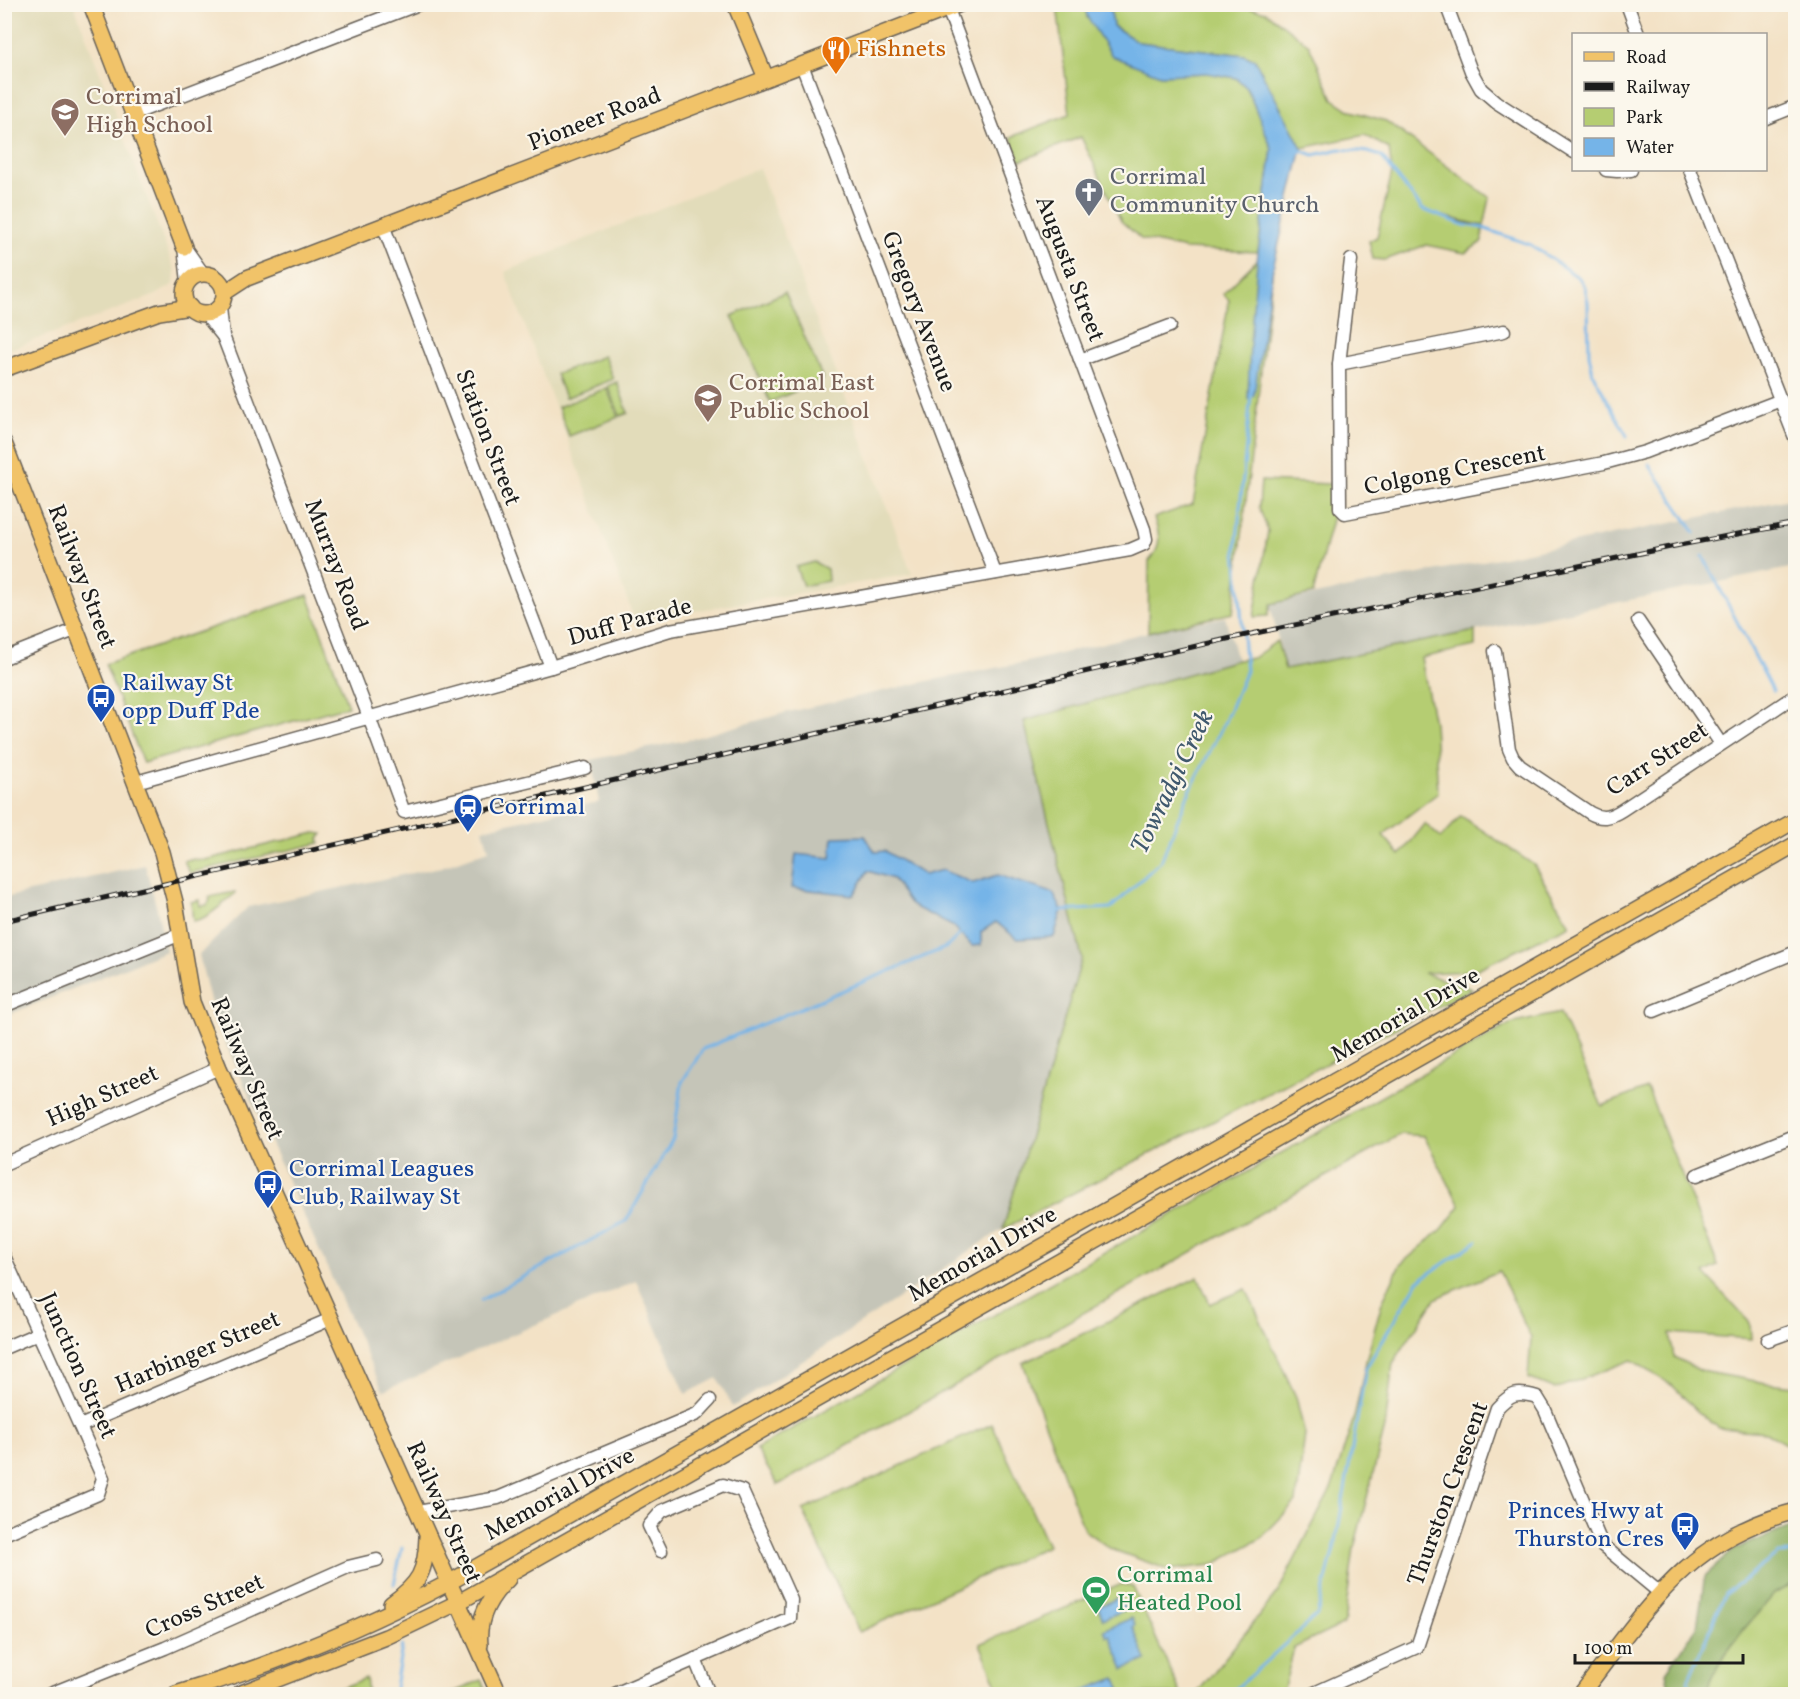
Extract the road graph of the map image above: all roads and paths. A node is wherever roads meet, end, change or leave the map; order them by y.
1 (91, 4) edge
2 (419, 4) edge
3 (735, 4) edge
4 (1446, 4) edge
5 (1627, 4) edge
6 (954, 7) edge
7 (1638, 33) edge
8 (802, 65) junction
9 (766, 78) junction
10 (1796, 106) edge
11 (133, 114) junction
12 (1767, 118) edge
13 (1572, 151) edge
14 (1690, 171) edge
15 (383, 225) junction
16 (184, 247) junction
17 (1351, 260) dead end
18 (211, 277) junction
19 (247, 278) junction
20 (187, 287) junction
21 (222, 300) junction
22 (190, 308) junction
23 (159, 312) junction
24 (205, 314) junction
25 (1170, 326) dead end
26 (1504, 331) dead end
27 (223, 336) junction
28 (1080, 360) junction
29 (1339, 364) junction
30 (4, 369) edge
31 (1781, 400) junction
32 (1796, 440) edge
33 (4, 442) edge
34 (1144, 544) joint
35 (995, 573) junction
36 (1638, 621) dead end
37 (77, 629) junction
38 (1495, 651) dead end
39 (4, 658) edge
40 (551, 667) junction
41 (1796, 695) edge
42 (370, 718) junction
43 (1721, 744) junction
44 (585, 768) dead end
45 (136, 782) junction
46 (1796, 820) edge
47 (1796, 844) edge
48 (181, 934) junction
49 (1796, 952) edge
50 (4, 1006) edge
51 (1654, 1011) dead end
52 (219, 1068) junction
53 (1796, 1135) edge
54 (4, 1164) edge
55 (1697, 1175) dead end
56 (4, 1256) edge
57 (332, 1318) junction
58 (1796, 1330) edge
59 (39, 1333) junction
60 (1768, 1340) dead end
61 (4, 1348) edge
62 (710, 1400) dead end
63 (80, 1426) junction
64 (1796, 1511) edge
65 (418, 1512) junction
66 (428, 1533) junction
67 (4, 1534) edge
68 (661, 1551) dead end
69 (377, 1560) dead end
70 (519, 1568) junction
71 (450, 1582) junction
72 (1660, 1593) junction
73 (459, 1602) junction
74 (362, 1625) junction
75 (482, 1656) junction
76 (695, 1659) junction
77 (50, 1695) edge
78 (176, 1695) edge
79 (239, 1695) edge
80 (500, 1695) edge
81 (615, 1695) edge
82 (710, 1695) edge
83 (1312, 1695) edge
84 (1581, 1695) edge

1 - 11 main road
2 - 11 street
3 - 9 main road
4 - 13 street
5 - 7 street
6 - 8 main road, Pioneer Road
6 - 28 street, Augusta Street
8 - 9 main road, Pioneer Road
8 - 35 street, Gregory Avenue
9 - 15 main road, Pioneer Road
10 - 12 street
11 - 16 main road
14 - 31 street
15 - 19 main road, Pioneer Road
15 - 40 street, Station Street
16 - 18 street
16 - 20 street
17 - 29 street, Colgong Crescent
18 - 19 main road, Pioneer Road
18 - 20 main road
18 - 21 main road
19 - 21 main road, Pioneer Road
20 - 22 main road
20 - 23 main road
21 - 24 main road
21 - 27 street, Murray Road
22 - 23 main road
22 - 24 main road
23 - 30 main road
24 - 27 street, Murray Road
25 - 28 street
26 - 29 street
27 - 42 street, Murray Road
28 - 34 street, Augusta Street
29 - 31 street, Colgong Crescent
31 - 32 street
33 - 37 main road, Railway Street
34 - 35 street, Duff Parade
35 - 40 street, Duff Parade
36 - 43 street
37 - 39 street
37 - 45 main road, Railway Street
38 - 43 street, Carr Street
40 - 42 street, Duff Parade
41 - 43 street, Carr Street
42 - 44 street, Murray Road
42 - 45 street, Duff Parade
45 - 48 main road, Railway Street
46 - 71 main road, Memorial Drive
47 - 70 main road, Memorial Drive
48 - 50 street
48 - 52 main road, Railway Street
49 - 51 street
52 - 54 street, High Street
52 - 57 main road, Railway Street
53 - 55 street
56 - 59 street, Junction Street
57 - 63 street, Harbinger Street
57 - 65 main road, Railway Street
58 - 60 street
59 - 61 street
59 - 63 street, Junction Street
62 - 65 street
63 - 67 street, Junction Street
64 - 72 main road
65 - 66 main road, Railway Street
66 - 71 main road, Railway Street
66 - 74 main road
68 - 76 street
69 - 77 street, Cross Street
70 - 73 main road, Memorial Drive
70 - 75 main road
71 - 73 main road, Railway Street
71 - 74 main road, Memorial Drive
72 - 83 street, Thurston Crescent
72 - 84 main road
73 - 75 main road, Railway Street
73 - 79 main road, Memorial Drive
74 - 78 main road, Memorial Drive
75 - 80 main road, Railway Street
76 - 81 street
76 - 82 street

